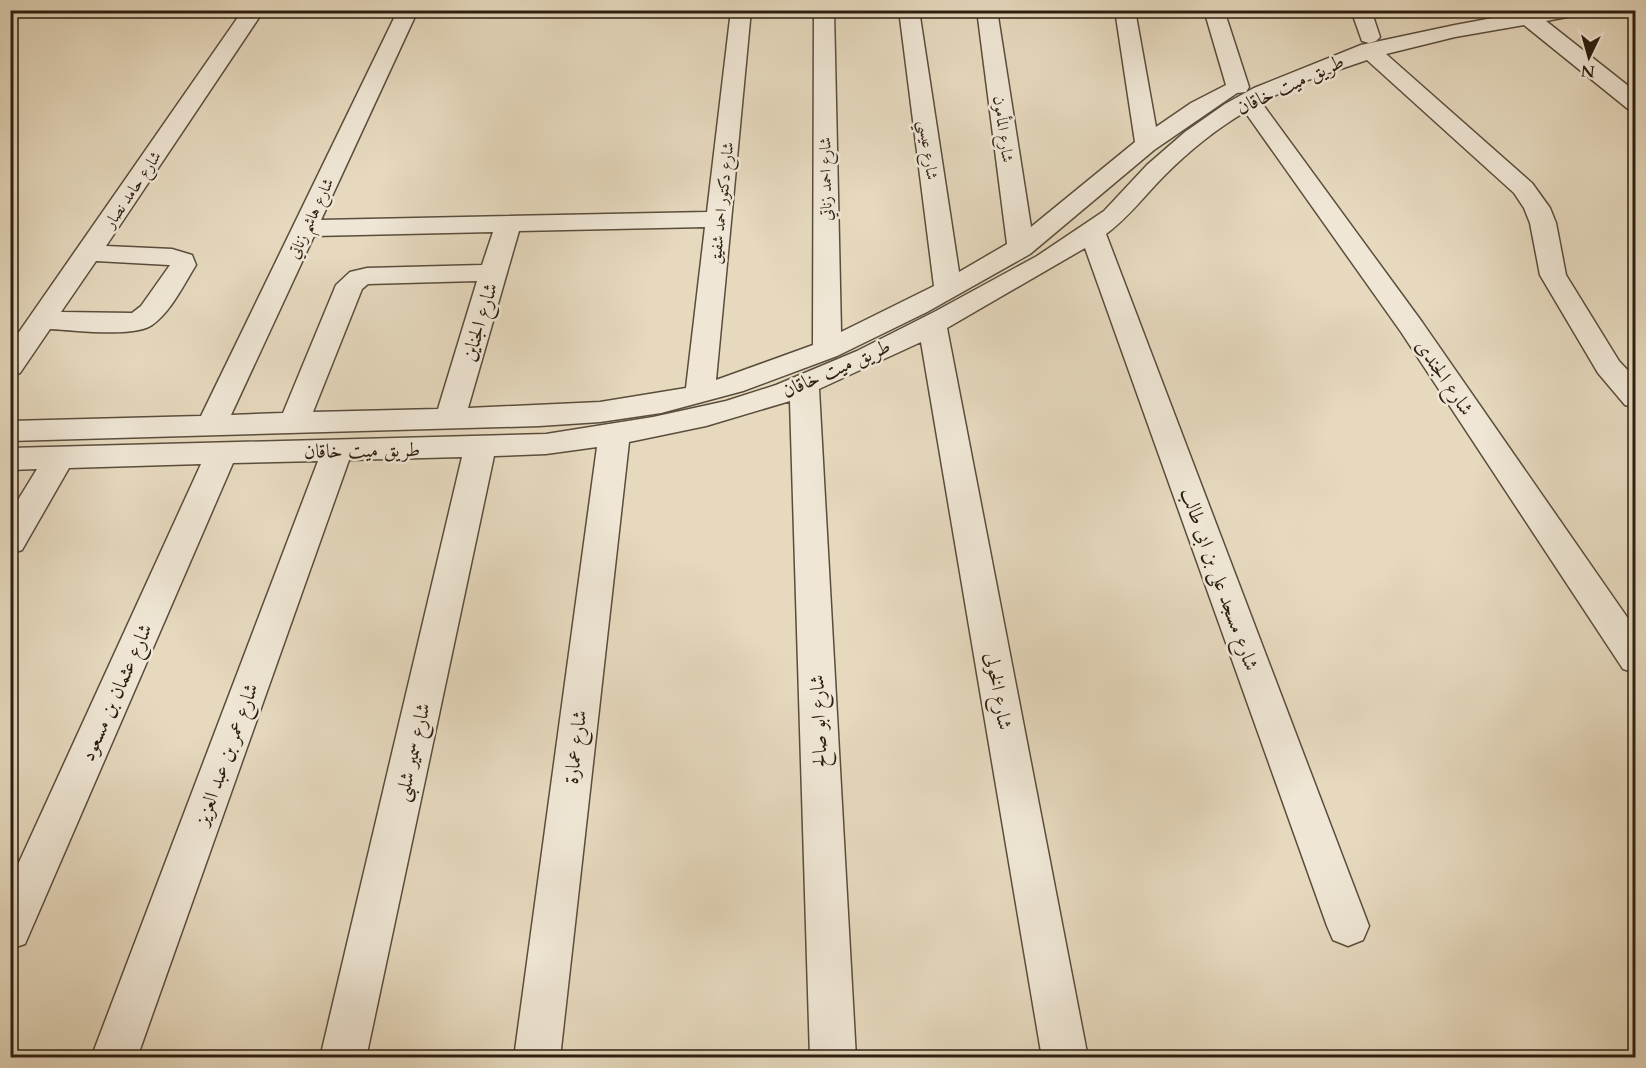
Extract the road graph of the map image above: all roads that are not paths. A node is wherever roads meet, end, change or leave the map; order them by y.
1 (254, 10) edge
2 (408, 10) edge
3 (741, 10) edge
4 (824, 10) edge
5 (909, 10) edge
6 (987, 10) edge
7 (1125, 10) edge
8 (1215, 10) edge
9 (1361, 10) edge
10 (1576, 10) edge
11 (1518, 14) edge
12 (1461, 19) edge
13 (1369, 43) junction
14 (1243, 94) junction
15 (1635, 104) edge
16 (1147, 144) junction
17 (720, 219) junction
18 (508, 224) junction
19 (306, 228) junction
20 (1092, 232) junction
21 (1021, 248) junction
22 (88, 253) junction
23 (494, 273) junction
24 (948, 289) junction
25 (42, 320) junction
26 (932, 325) junction
27 (827, 348) junction
28 (10, 367) edge
29 (804, 384) junction
30 (700, 394) junction
31 (1635, 398) edge
32 (450, 419) junction
33 (294, 423) junction
34 (10, 431) edge
35 (614, 436) junction
36 (216, 440) junction
37 (480, 447) junction
38 (337, 451) junction
39 (59, 458) junction
40 (10, 459) edge
41 (10, 542) edge
42 (1635, 659) edge
43 (1348, 926) dead end
44 (10, 930) edge
45 (114, 1058) edge
46 (343, 1058) edge
47 (537, 1058) edge
48 (833, 1058) edge
49 (1065, 1058) edge

1 - 22 street, شارع حامد نصار
2 - 19 street, شارع هاشم زناتي
3 - 17 street, شارع دكتور احمد شفيق
4 - 27 street, شارع احمد زناتي
5 - 24 street, شارع عيسي
6 - 21 street, شارع المأمون
7 - 16 street
8 - 14 street, شارع الجندى
9 - 13 street
10 - 11 street, طريق ميت خاقان
11 - 12 street, طريق ميت خاقان
11 - 15 street
12 - 13 street, طريق ميت خاقان
13 - 14 street, طريق ميت خاقان
13 - 31 street
14 - 16 street, طريق ميت خاقان
14 - 20 street, طريق ميت خاقان
14 - 42 street, شارع الجندى
16 - 21 street, طريق ميت خاقان
17 - 18 street
17 - 30 street, شارع دكتور احمد شفيق
18 - 19 street
18 - 23 street, شارع الجناين
19 - 36 street, شارع هاشم زناتي
20 - 26 street, طريق ميت خاقان
20 - 43 street, شارع مسجد على بن ابى طالب
21 - 24 street, طريق ميت خاقان
22 - 25 street, شارع حامد نصار
22 - 25 street
23 - 32 street, شارع الجناين
23 - 33 street
24 - 27 street, طريق ميت خاقان
25 - 28 street, شارع حامد نصار
26 - 29 street, طريق ميت خاقان
26 - 49 street, شارع الخولى
27 - 30 street, طريق ميت خاقان
29 - 35 street, طريق ميت خاقان
29 - 48 street, شارع ابو صالح
30 - 32 street, طريق ميت خاقان
32 - 33 street, طريق ميت خاقان
33 - 36 street, طريق ميت خاقان
34 - 36 street, طريق ميت خاقان
35 - 37 street, طريق ميت خاقان
35 - 47 street, شارع عمارة
36 - 38 street, طريق ميت خاقان
36 - 39 street, طريق ميت خاقان
36 - 44 street, شارع عثمان بن مسعود
37 - 38 street, طريق ميت خاقان
37 - 46 street, شارع سمير شلبى
38 - 45 street, شارع عمر بن عبد العزيز
39 - 40 street, طريق ميت خاقان
39 - 41 street

